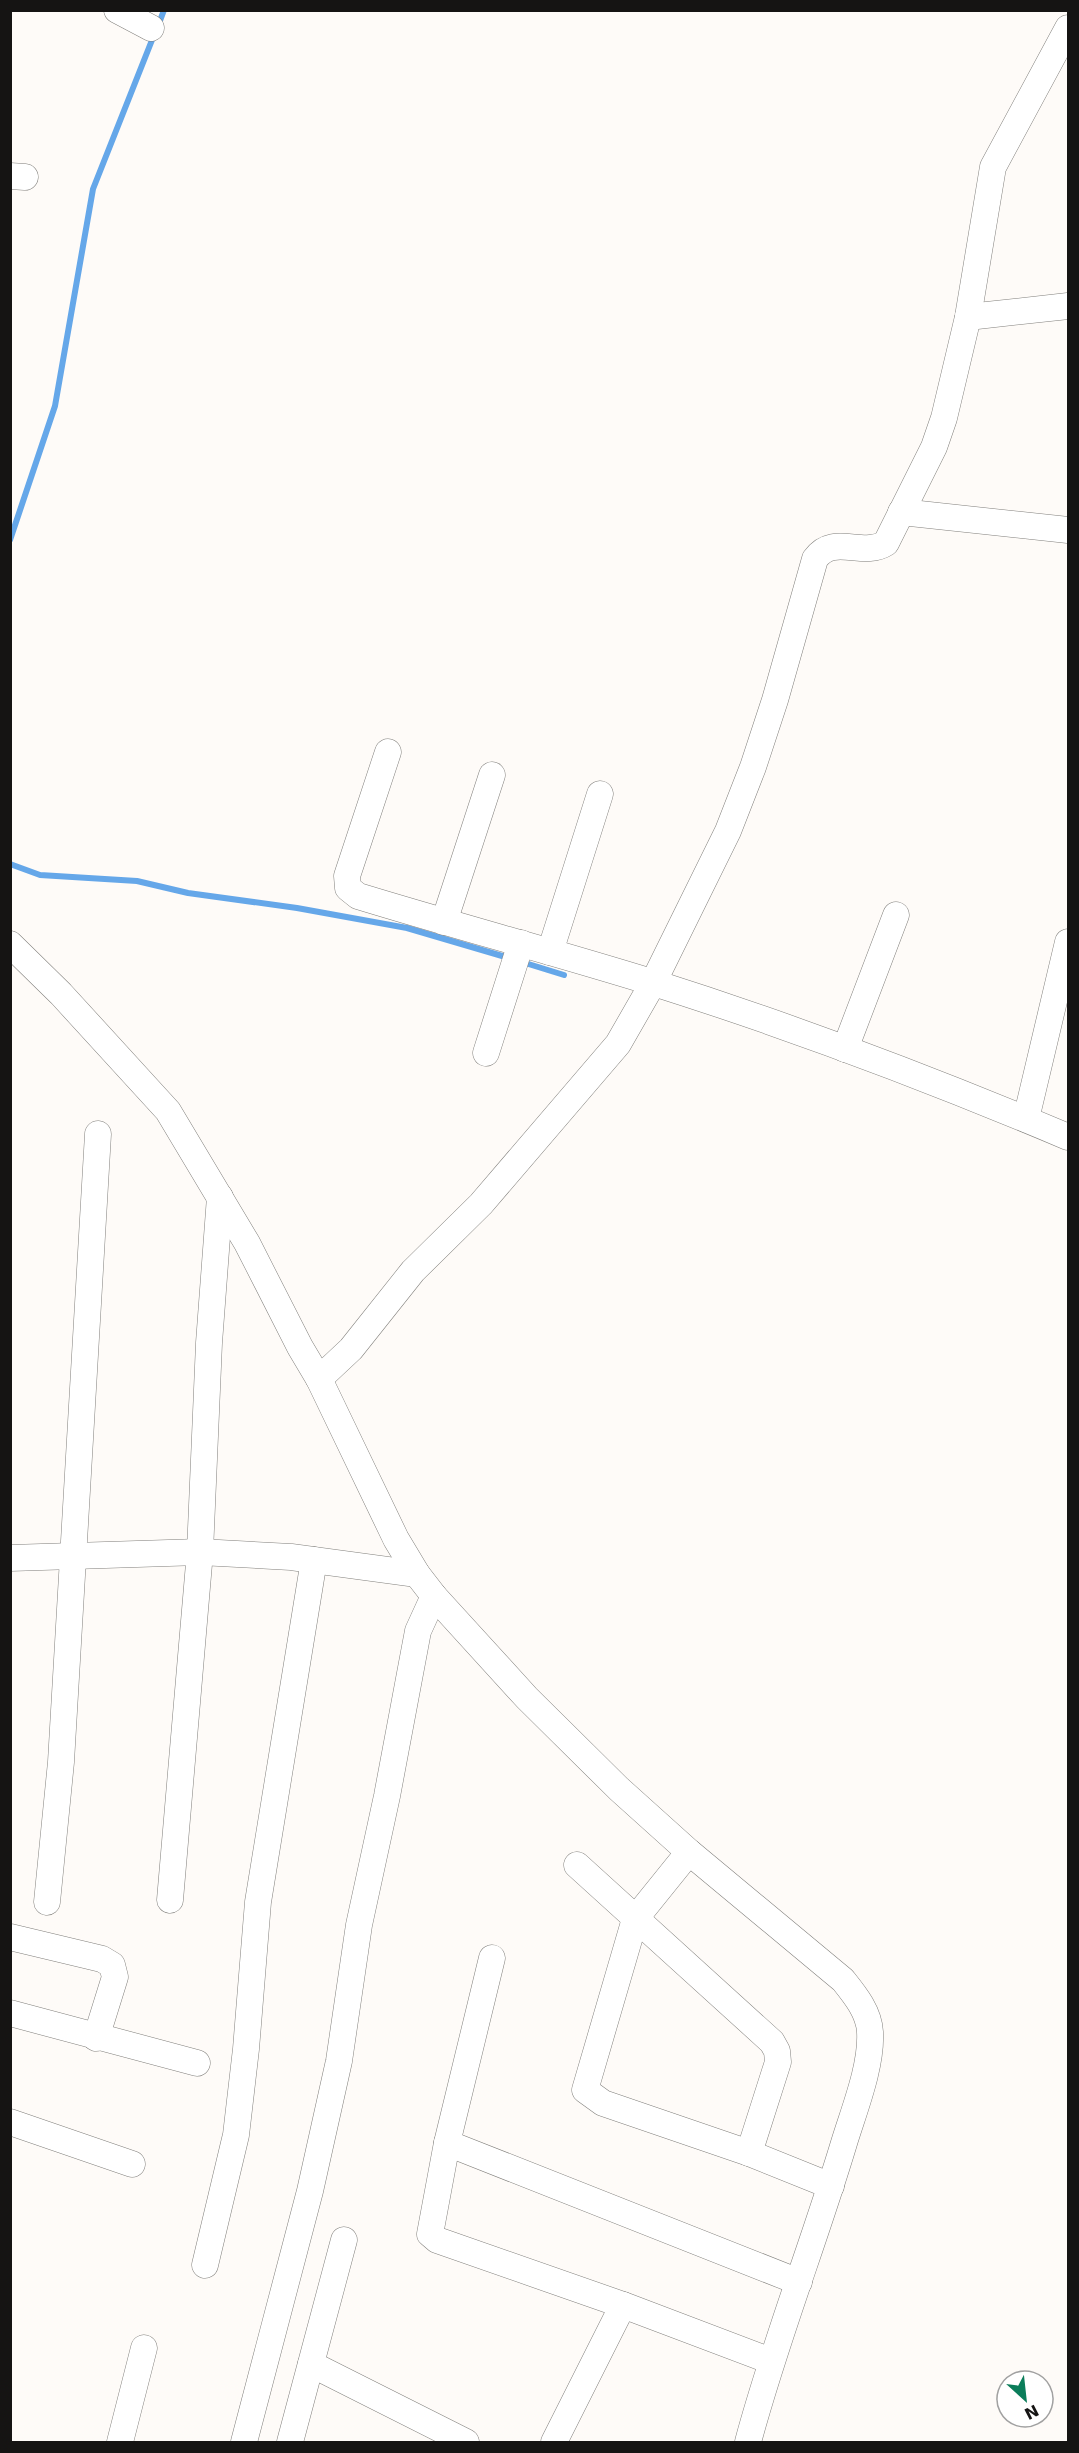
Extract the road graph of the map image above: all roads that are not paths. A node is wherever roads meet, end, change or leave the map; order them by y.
1 (117, 10) edge
2 (151, 28) dead end
3 (1068, 28) edge
4 (1068, 306) edge
5 (968, 317) junction
6 (901, 512) junction
7 (1068, 530) edge
8 (388, 752) dead end
9 (492, 776) dead end
10 (600, 794) dead end
11 (896, 915) dead end
12 (444, 922) junction
13 (1068, 942) edge
14 (10, 944) edge
15 (550, 952) junction
16 (516, 954) junction
17 (653, 983) junction
18 (845, 1049) junction
19 (486, 1053) dead end
20 (1026, 1119) junction
21 (98, 1134) dead end
22 (1068, 1137) edge
23 (220, 1197) junction
24 (319, 1379) junction
25 (200, 1552) junction
26 (74, 1557) junction
27 (10, 1558) edge
28 (314, 1560) junction
29 (417, 1574) junction
30 (434, 1596) junction
31 (689, 1851) junction
32 (577, 1865) dead end
33 (170, 1900) dead end
34 (47, 1902) dead end
35 (635, 1919) junction
36 (10, 1937) edge
37 (492, 1958) dead end
38 (10, 2013) edge
39 (96, 2038) junction
40 (197, 2063) dead end
41 (10, 2122) edge
42 (447, 2143) junction
43 (749, 2153) junction
44 (132, 2164) dead end
45 (831, 2186) junction
46 (344, 2240) dead end
47 (205, 2265) dead end
48 (799, 2282) junction
49 (623, 2305) junction
50 (144, 2348) dead end
51 (771, 2361) junction
52 (311, 2364) junction
53 (120, 2442) edge
54 (244, 2442) edge
55 (290, 2442) edge
56 (466, 2442) edge
57 (554, 2442) edge
58 (748, 2442) edge

1 - 2 street
3 - 5 street
4 - 5 street
5 - 6 street
6 - 7 street
6 - 17 street
8 - 12 street
9 - 12 street
10 - 15 street
11 - 18 street
12 - 16 street
13 - 20 street
14 - 23 street
15 - 16 street
15 - 17 street
16 - 19 street
17 - 18 street
17 - 24 street
18 - 20 street
20 - 22 street
21 - 26 street
23 - 24 street
23 - 25 street
24 - 29 street
25 - 26 street
25 - 28 street
25 - 33 street
26 - 27 street
26 - 34 street
28 - 29 street
28 - 47 street
29 - 30 street
30 - 31 street
30 - 54 street
31 - 35 street
31 - 45 street
32 - 35 street
35 - 43 street
35 - 43 street
36 - 39 street
37 - 42 street
38 - 39 street
39 - 40 street
41 - 44 street
42 - 48 street
42 - 49 street
43 - 45 street
45 - 48 street
46 - 52 street
48 - 51 street
49 - 51 street
49 - 57 street
50 - 53 street
51 - 58 street
52 - 55 street
52 - 56 street

